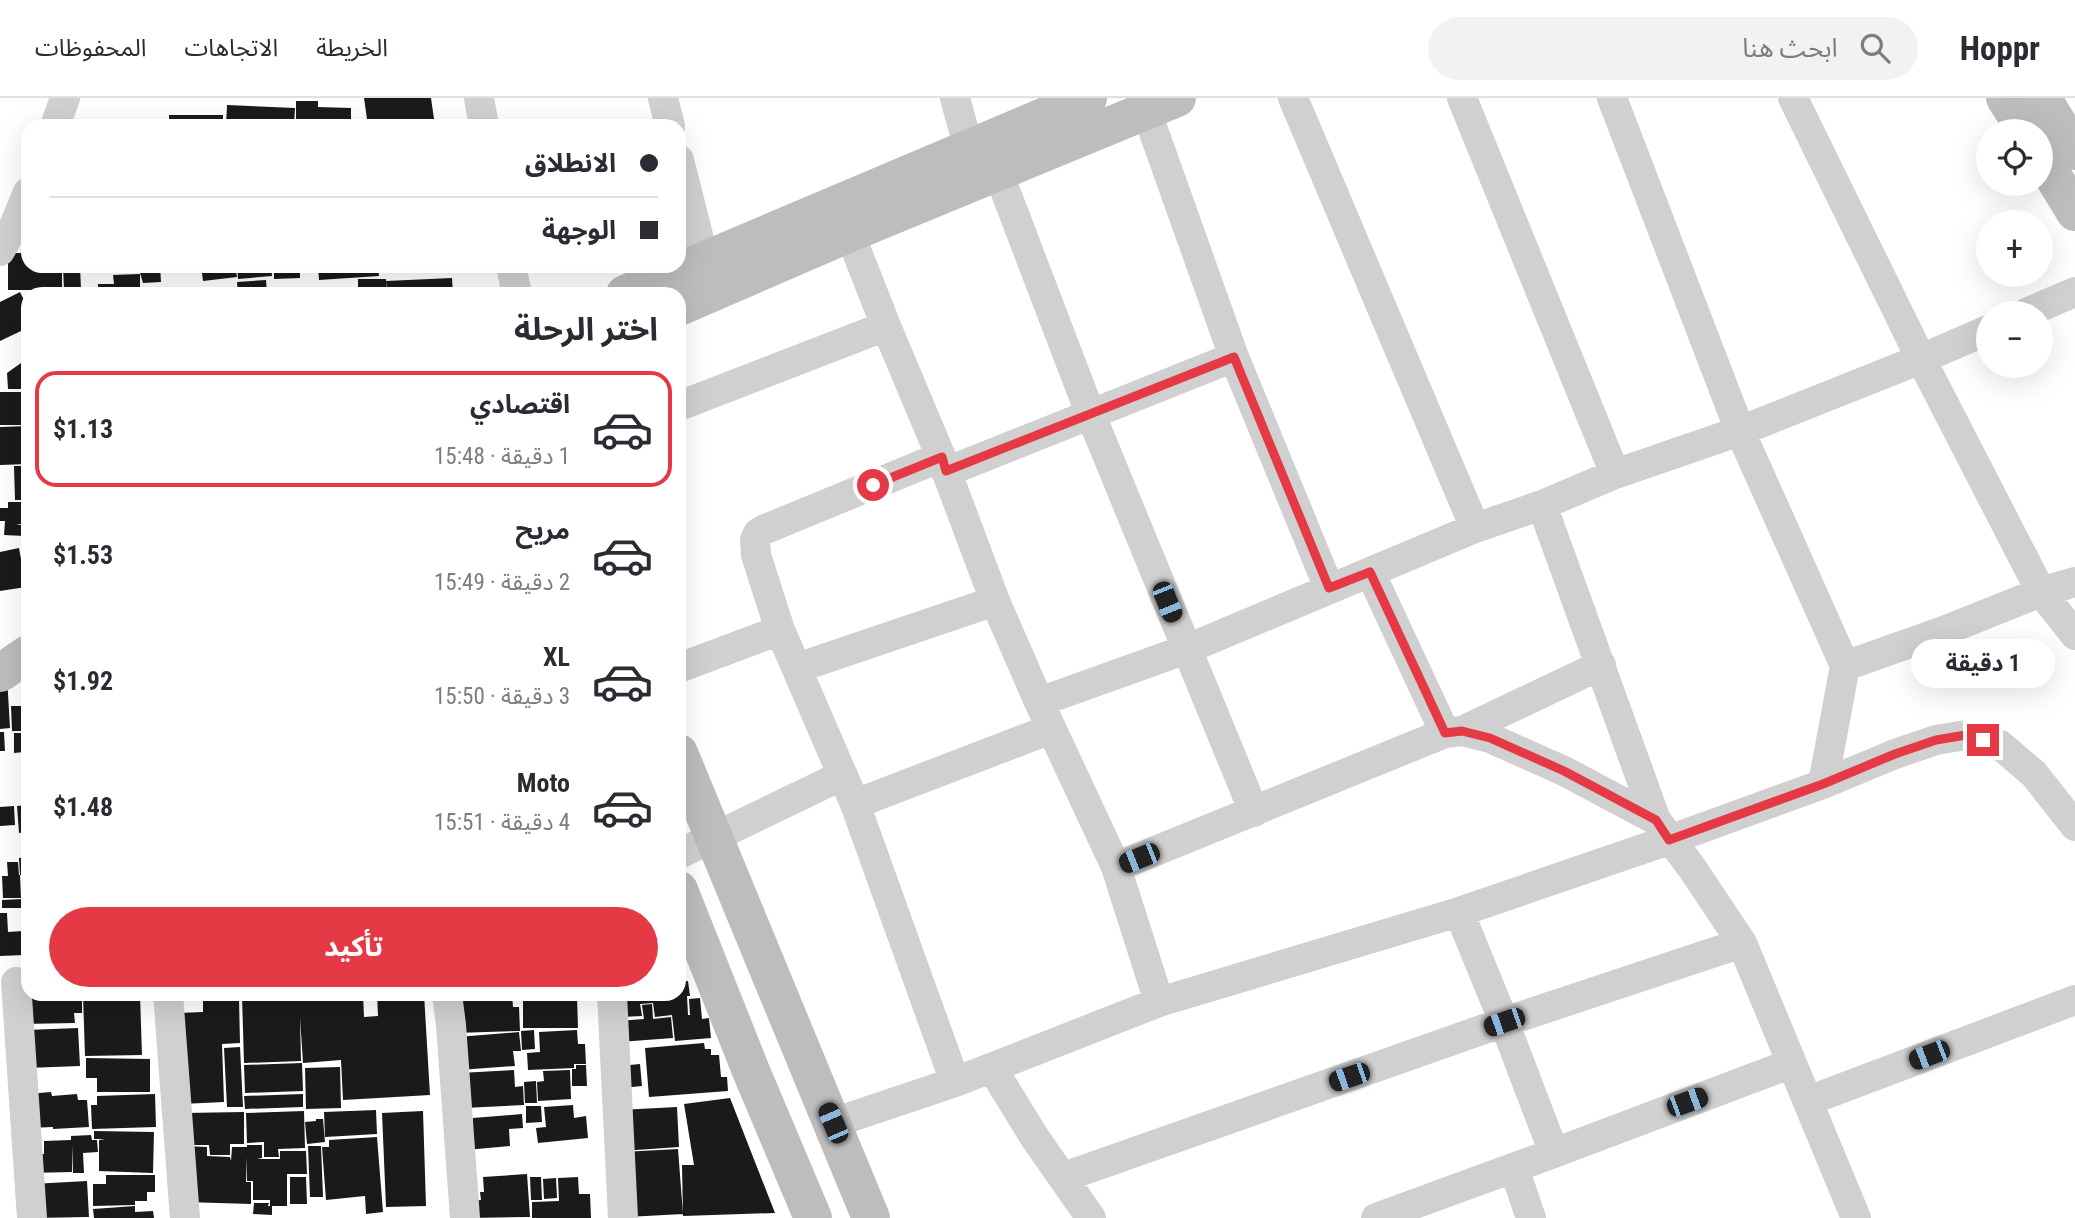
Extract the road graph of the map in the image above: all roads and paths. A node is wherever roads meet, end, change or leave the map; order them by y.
1 (65, 98) edge
2 (479, 98) edge
3 (663, 98) edge
4 (955, 98) edge
5 (1088, 98) edge
6 (1293, 98) edge
7 (1462, 98) edge
8 (1612, 98) edge
9 (1793, 98) edge
10 (2005, 98) edge
11 (2042, 98) edge
12 (1155, 102) edge
13 (58, 119) edge
14 (483, 119) edge
15 (668, 119) edge
16 (2018, 119) edge
17 (2075, 151) edge
18 (984, 161) junction
19 (686, 188) edge
20 (21, 213) edge
21 (844, 219) junction
22 (14, 234) edge
23 (704, 259) junction
24 (686, 267) edge
25 (672, 273) edge
26 (641, 287) edge
27 (2075, 292) edge
28 (2053, 301) edge
29 (686, 303) edge
30 (886, 326) junction
31 (1976, 335) edge
32 (1234, 357) junction
33 (1921, 359) junction
34 (686, 403) edge
35 (1090, 413) junction
36 (1740, 431) junction
37 (944, 464) junction
38 (1615, 474) junction
39 (1542, 505) junction
40 (1475, 528) junction
41 (1370, 572) junction
42 (2075, 582) edge
43 (1329, 588) junction
44 (2041, 592) junction
45 (995, 601) junction
46 (780, 630) junction
47 (2075, 635) edge
48 (1187, 649) junction
49 (21, 659) edge
50 (686, 665) edge
51 (1601, 665) junction
52 (1845, 666) junction
53 (797, 668) junction
54 (0, 673) edge
55 (1039, 702) junction
56 (1051, 729) junction
57 (1453, 732) junction
58 (686, 770) edge
59 (843, 775) junction
60 (1823, 784) junction
61 (855, 804) junction
62 (1254, 812) junction
63 (2075, 826) edge
64 (1663, 830) junction
65 (713, 838) junction
66 (686, 851) edge
67 (1116, 867) junction
68 (686, 908) edge
69 (1459, 912) junction
70 (1742, 943) junction
71 (15, 982) edge
72 (2075, 1000) edge
73 (169, 1001) edge
74 (448, 1001) edge
75 (612, 1001) edge
76 (1159, 1002) junction
77 (1504, 1022) junction
78 (1790, 1063) junction
79 (992, 1068) junction
80 (955, 1082) junction
81 (1808, 1101) junction
82 (833, 1123) junction
83 (1554, 1153) junction
84 (1514, 1168) junction
85 (1064, 1177) junction
86 (32, 1218) edge
87 (185, 1218) edge
88 (464, 1218) edge
89 (623, 1218) edge
90 (813, 1218) edge
91 (871, 1218) edge
92 (1091, 1218) edge
93 (1376, 1218) edge
94 (1531, 1218) edge
95 (1856, 1218) edge

1 - 13 street
2 - 14 street
3 - 15 street
4 - 18 street
5 - 18 street
6 - 40 street
7 - 38 street
8 - 36 street
9 - 33 street
10 - 16 street
11 - 17 street
12 - 18 street
12 - 32 street
18 - 21 street
18 - 35 street
19 - 23 street
20 - 22 street
21 - 23 street
21 - 29 street
21 - 30 street
23 - 24 street
25 - 26 street
27 - 28 street
30 - 34 street
30 - 37 street
31 - 33 street
32 - 35 street
32 - 43 street
33 - 36 street
33 - 44 street
35 - 37 street
35 - 48 street
36 - 38 street
36 - 52 street
37 - 45 street
37 - 46 street
38 - 39 street
39 - 40 street
39 - 51 street
40 - 41 street
41 - 43 street
41 - 57 street
42 - 44 street
43 - 48 street
44 - 47 street
44 - 52 street
45 - 53 street
45 - 55 street
46 - 50 street
46 - 53 street
48 - 55 street
48 - 62 street
49 - 54 street
51 - 57 street
51 - 64 street
52 - 60 street
53 - 59 street
55 - 56 street
56 - 61 street
56 - 67 street
57 - 62 street
57 - 64 street
58 - 65 street
59 - 61 street
59 - 65 street
60 - 63 street
60 - 64 street
61 - 80 street
62 - 67 street
64 - 69 street
64 - 70 street
65 - 66 street
65 - 82 street
67 - 76 street
68 - 90 street
69 - 76 street
69 - 77 street
70 - 77 street
70 - 78 street
71 - 86 street
72 - 81 street
73 - 87 street
74 - 88 street
75 - 89 street
76 - 79 street
77 - 83 street
77 - 85 street
78 - 81 street
78 - 83 street
79 - 80 street
79 - 85 street
80 - 82 street
81 - 95 street
82 - 91 street
83 - 84 street
84 - 93 street
84 - 94 street
85 - 92 street

